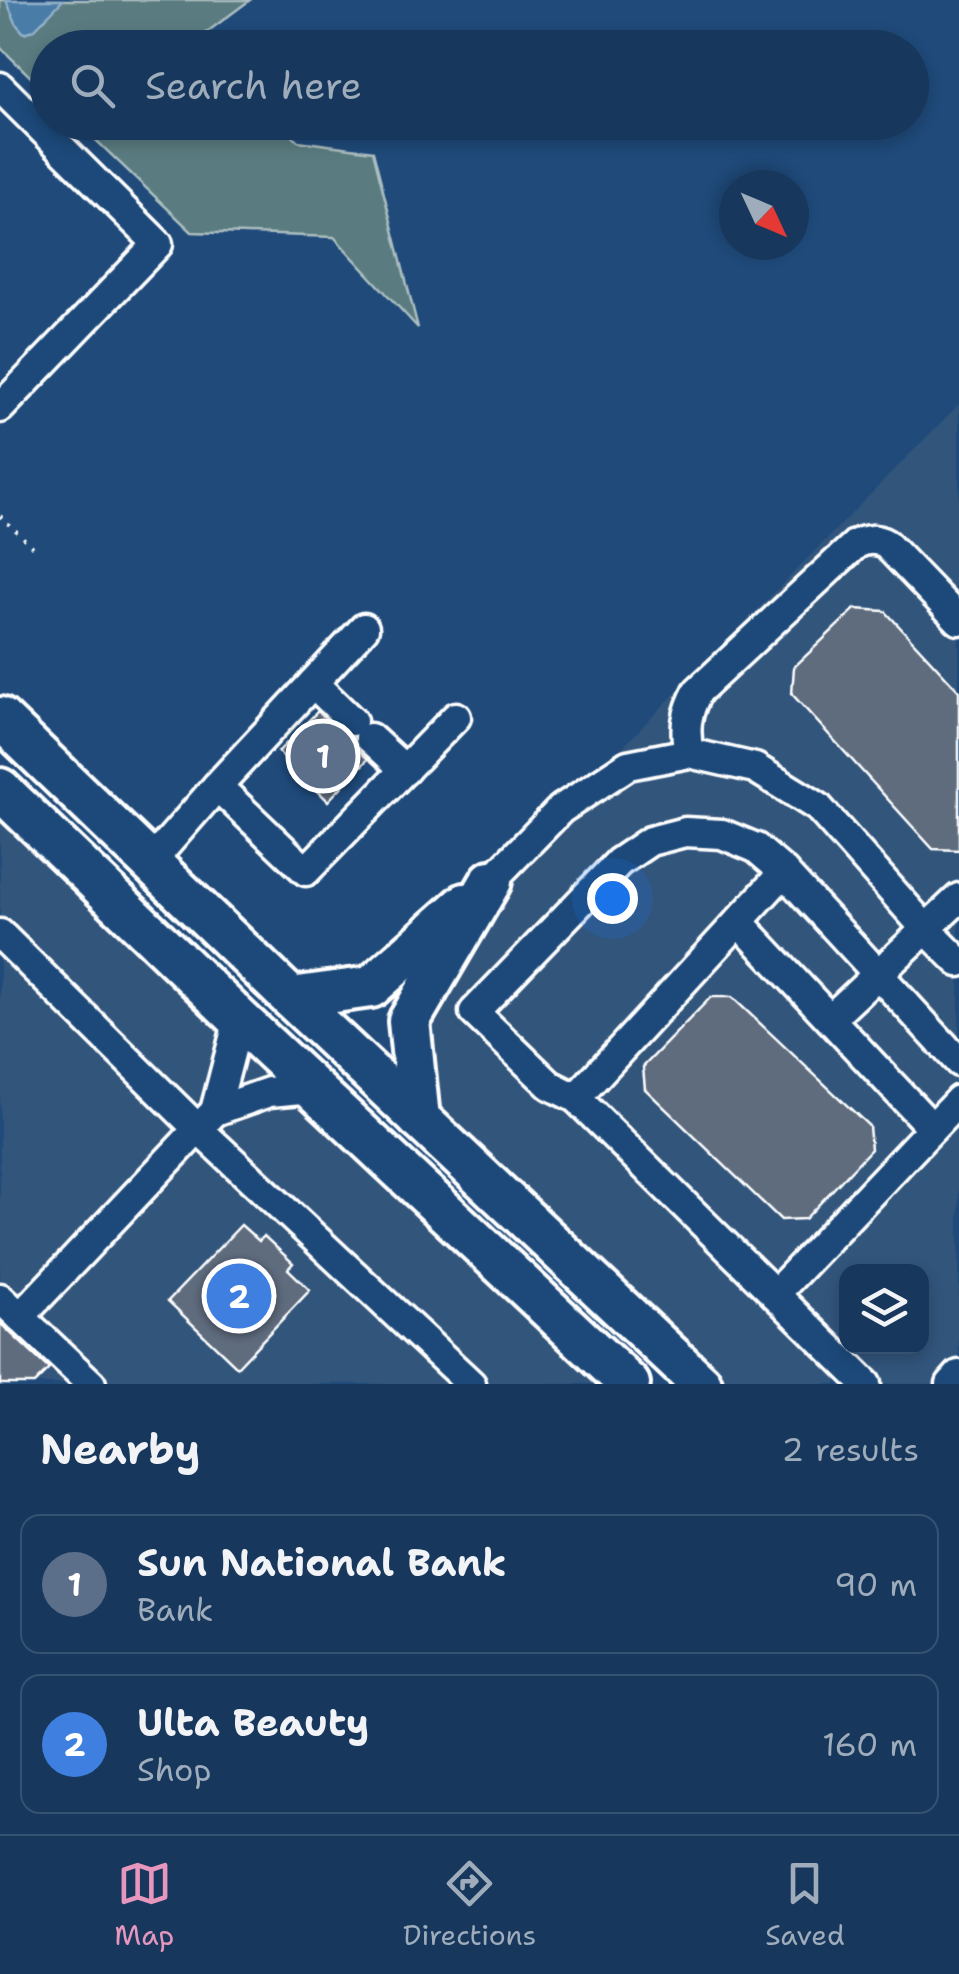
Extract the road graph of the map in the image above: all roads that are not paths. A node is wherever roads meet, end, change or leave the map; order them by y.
1 (0, 87) edge
2 (30, 117) edge
3 (53, 140) edge
4 (0, 408) edge
5 (959, 620) edge
6 (364, 628) dead end
7 (313, 683) junction
8 (456, 717) dead end
9 (0, 718) edge
10 (688, 753) junction
11 (405, 770) junction
12 (218, 786) junction
13 (0, 789) edge
14 (150, 863) junction
15 (784, 872) junction
16 (491, 881) junction
17 (959, 898) edge
18 (739, 922) junction
19 (926, 928) junction
20 (0, 934) edge
21 (959, 962) edge
22 (878, 974) junction
23 (292, 998) junction
24 (240, 1019) junction
25 (830, 1019) junction
26 (959, 1062) edge
27 (313, 1088) junction
28 (576, 1098) junction
29 (959, 1100) edge
30 (419, 1119) junction
31 (206, 1120) junction
32 (932, 1128) junction
33 (775, 1294) junction
34 (10, 1307) edge
35 (959, 1376) edge
36 (90, 1384) edge
37 (471, 1384) edge
38 (629, 1384) edge
39 (701, 1384) edge
40 (866, 1384) edge
41 (951, 1384) edge

1 - 2 street
3 - 4 street
5 - 10 street
6 - 7 street
7 - 11 street
7 - 12 street
8 - 11 street
9 - 14 highway
10 - 16 street
10 - 19 street
11 - 12 street
12 - 14 street
13 - 24 highway
14 - 23 highway
15 - 18 street
15 - 22 street
15 - 28 street
16 - 23 highway
16 - 30 highway
17 - 19 street
18 - 25 street
18 - 28 street
19 - 21 street
19 - 22 street
20 - 31 street
22 - 25 street
22 - 26 street
23 - 30 highway
24 - 27 highway
24 - 31 street
25 - 32 street
27 - 31 street
27 - 38 highway
28 - 33 street
29 - 32 street
30 - 39 highway
31 - 34 street
31 - 37 street
32 - 33 street
33 - 40 street
34 - 36 street
35 - 41 street

